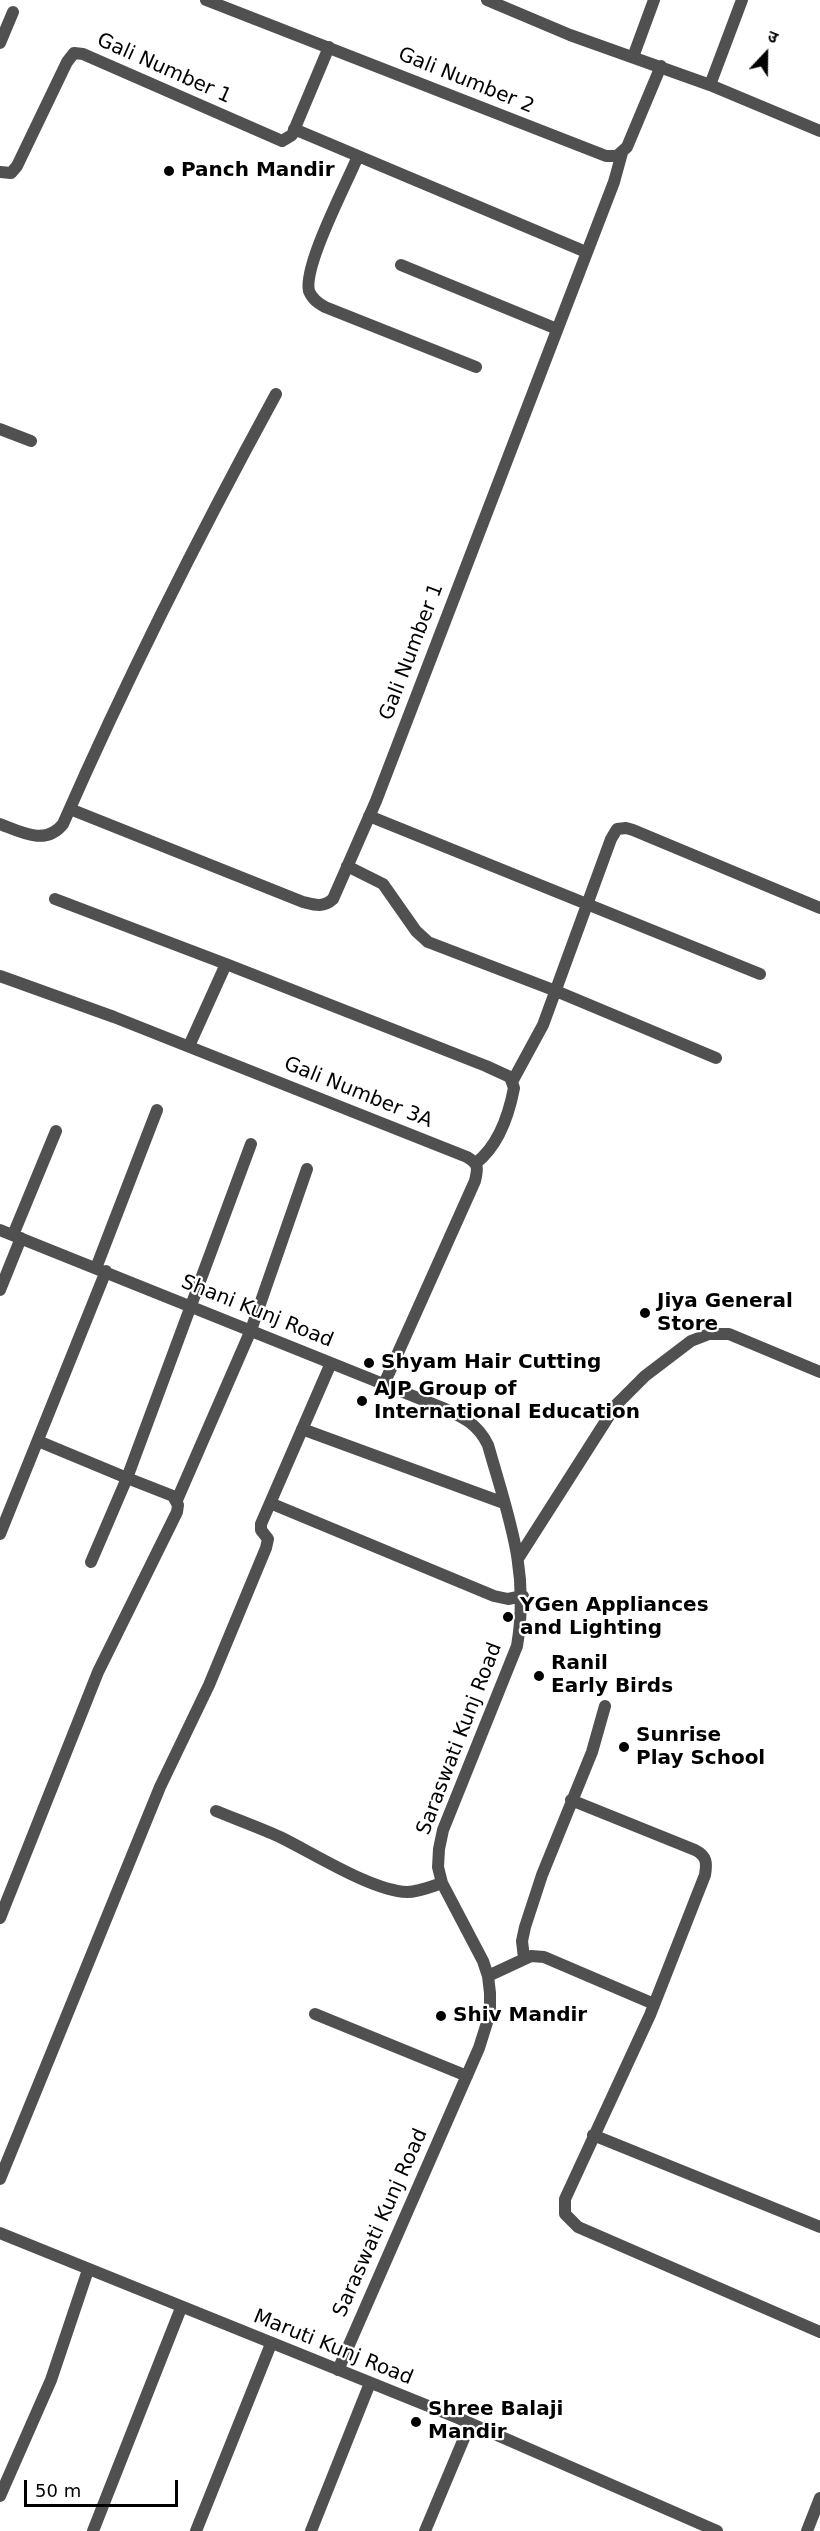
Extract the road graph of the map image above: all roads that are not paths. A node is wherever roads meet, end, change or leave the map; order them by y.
1 (206, 0) edge
2 (487, 0) edge
3 (654, 0) edge
4 (742, 0) edge
5 (13, 12) dead end
6 (0, 43) edge
7 (329, 47) junction
8 (633, 57) junction
9 (661, 66) junction
10 (710, 85) junction
11 (294, 129) junction
12 (820, 131) edge
13 (622, 153) junction
14 (358, 156) junction
15 (0, 172) edge
16 (586, 252) junction
17 (401, 265) dead end
18 (557, 329) junction
19 (476, 367) dead end
20 (276, 394) dead end
21 (0, 429) edge
22 (31, 441) dead end
23 (70, 809) junction
24 (369, 816) junction
25 (1, 826) edge
26 (347, 866) junction
27 (55, 899) dead end
28 (587, 903) junction
29 (820, 908) edge
30 (226, 964) junction
31 (760, 974) dead end
32 (0, 976) edge
33 (556, 992) junction
34 (189, 1046) junction
35 (716, 1058) dead end
36 (513, 1082) junction
37 (157, 1110) dead end
38 (56, 1131) dead end
39 (251, 1144) dead end
40 (476, 1163) junction
41 (307, 1169) dead end
42 (0, 1230) edge
43 (17, 1237) junction
44 (101, 1270) junction
45 (0, 1290) edge
46 (192, 1306) junction
47 (251, 1330) junction
48 (331, 1363) junction
49 (820, 1372) edge
50 (384, 1384) junction
51 (302, 1429) junction
52 (38, 1441) junction
53 (488, 1445) joint
54 (127, 1478) junction
55 (177, 1500) junction
56 (270, 1503) junction
57 (504, 1503) junction
58 (0, 1534) edge
59 (519, 1557) junction
60 (91, 1562) dead end
61 (523, 1596) junction
62 (605, 1706) dead end
63 (572, 1800) junction
64 (216, 1811) dead end
65 (442, 1882) junction
66 (0, 1918) edge
67 (524, 1958) junction
68 (488, 1976) junction
69 (654, 2004) junction
70 (315, 2014) dead end
71 (467, 2076) junction
72 (593, 2135) junction
73 (0, 2179) edge
74 (820, 2227) edge
75 (0, 2233) edge
76 (88, 2270) junction
77 (181, 2308) junction
78 (820, 2332) edge
79 (271, 2343) junction
80 (338, 2370) junction
81 (370, 2383) junction
82 (470, 2424) junction
83 (0, 2496) edge
84 (820, 2498) edge
85 (198, 2530) edge
86 (93, 2531) edge
87 (311, 2531) edge
88 (425, 2531) edge
89 (717, 2531) edge
90 (807, 2531) edge

1 - 7 street, Gali Number 2
2 - 8 street
3 - 8 street
4 - 10 street
5 - 6 street
7 - 11 street
7 - 13 street, Gali Number 2
8 - 9 street
9 - 10 street
9 - 13 street
10 - 12 street
11 - 14 street
11 - 15 street, Gali Number 1
13 - 16 street, Gali Number 1
14 - 16 street
14 - 19 street
16 - 18 street, Gali Number 1
17 - 18 street
18 - 24 street, Gali Number 1
20 - 23 street
21 - 22 street
23 - 25 street
23 - 26 street, Gali Number 1
24 - 26 street, Gali Number 1
24 - 28 street
26 - 33 street
27 - 30 street
28 - 29 street
28 - 31 street
28 - 33 street
30 - 34 street
30 - 36 street
32 - 34 street, Gali Number 3A
33 - 35 street
33 - 36 street
34 - 40 street, Gali Number 3A
36 - 40 street
37 - 44 street
38 - 43 street
39 - 46 street
40 - 50 street
41 - 47 street
42 - 43 street, Shani Kunj Road
43 - 44 street, Shani Kunj Road
43 - 45 street
44 - 46 street, Shani Kunj Road
44 - 52 street
46 - 47 street, Shani Kunj Road
46 - 54 street
47 - 48 street, Shani Kunj Road
47 - 55 street
48 - 50 street, Shani Kunj Road
48 - 51 street
49 - 59 street
50 - 53 street, Shani Kunj Road
51 - 56 street
51 - 57 street
52 - 54 street
52 - 58 street
53 - 57 street, Saraswati Kunj Road
54 - 55 street
54 - 60 street
55 - 66 street
56 - 61 street
56 - 73 street
57 - 59 street, Saraswati Kunj Road
59 - 61 street, Saraswati Kunj Road
61 - 65 street, Saraswati Kunj Road
62 - 63 street
63 - 67 street
63 - 69 street
64 - 65 street
65 - 68 street, Saraswati Kunj Road
67 - 68 street
67 - 69 street
68 - 71 street, Saraswati Kunj Road
69 - 72 street
70 - 71 street
71 - 80 street, Saraswati Kunj Road
72 - 74 street
72 - 78 street
75 - 76 street, Maruti Kunj Road
76 - 77 street, Maruti Kunj Road
76 - 83 street
77 - 79 street, Maruti Kunj Road
77 - 86 street
79 - 80 street, Maruti Kunj Road
79 - 85 street
80 - 81 street, Maruti Kunj Road
81 - 82 street, Maruti Kunj Road
81 - 87 street
82 - 88 street
82 - 89 street, Maruti Kunj Road
84 - 90 street

